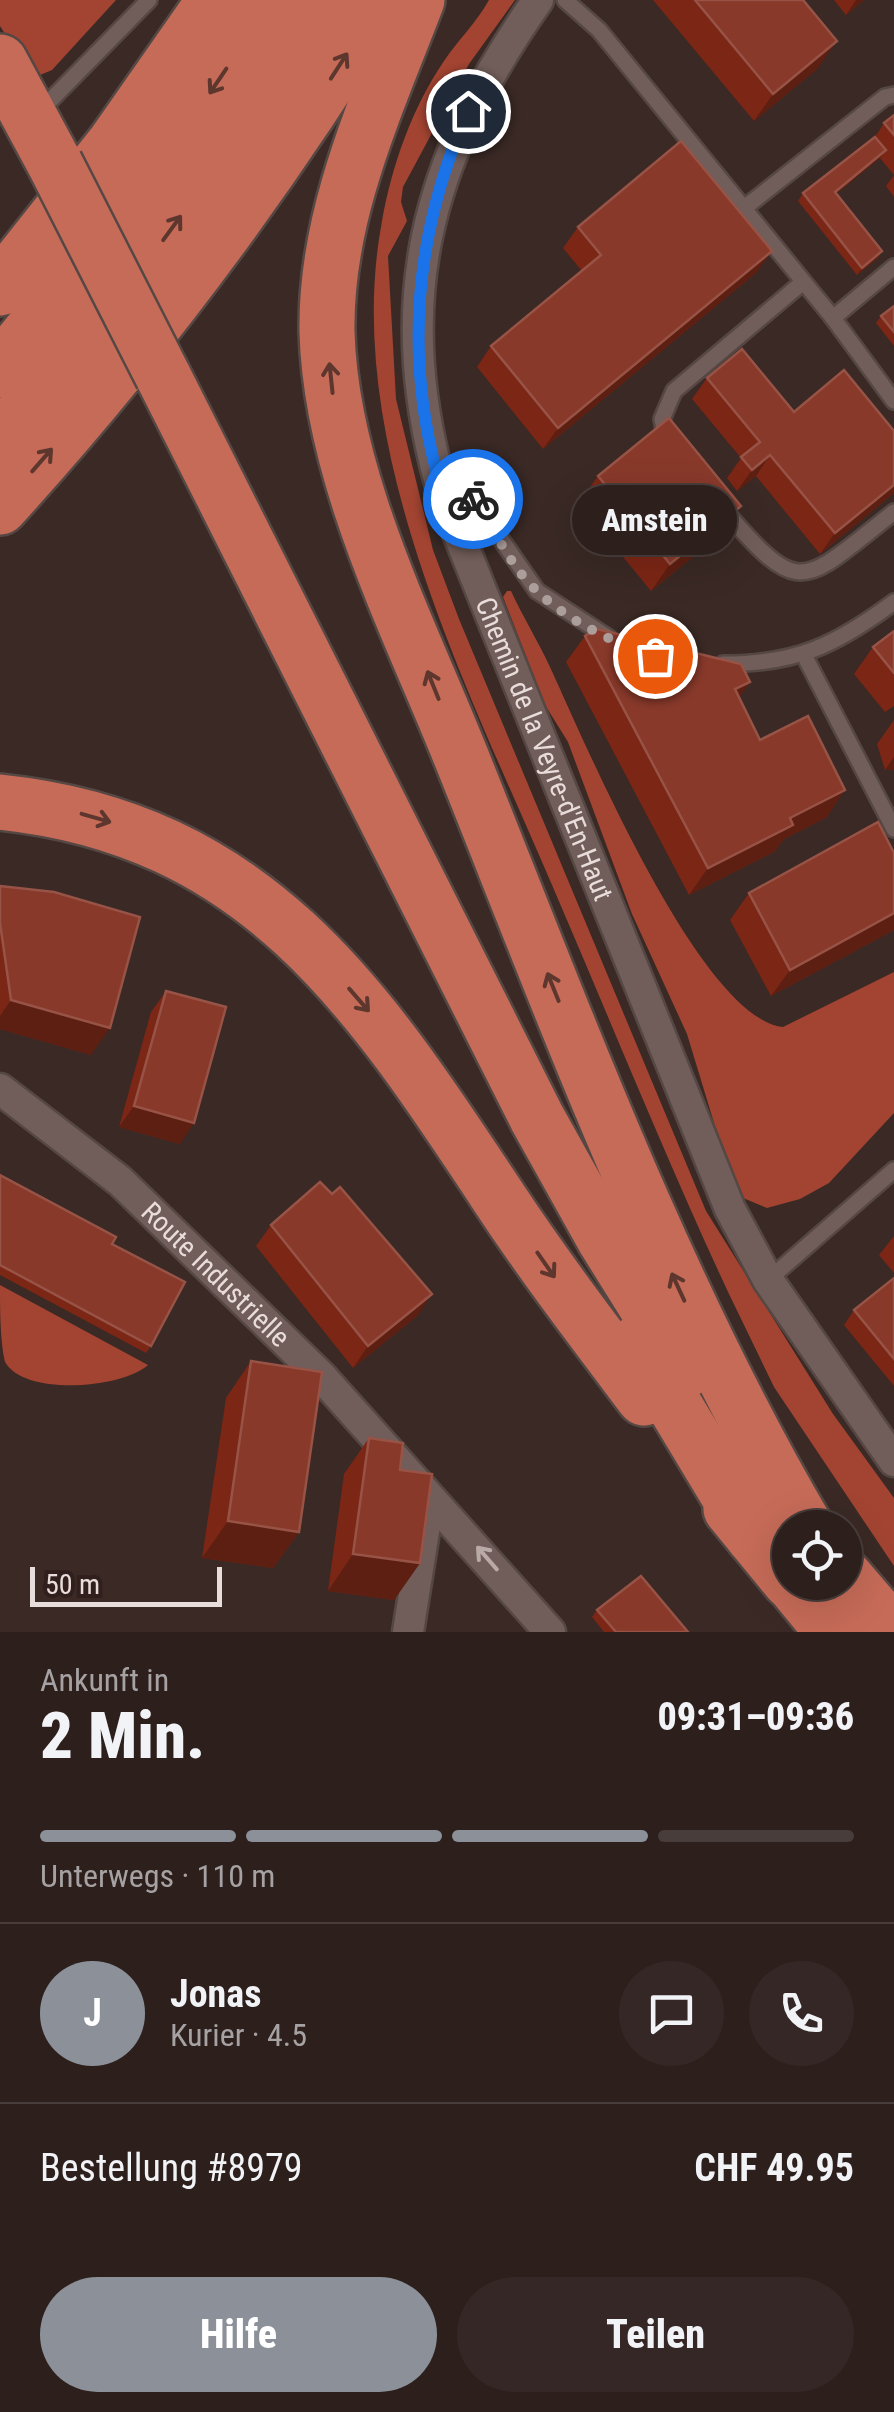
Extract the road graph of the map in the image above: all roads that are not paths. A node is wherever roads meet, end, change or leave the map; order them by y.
1 (150, 0) edge
2 (215, 0) edge
3 (272, 0) edge
4 (329, 0) edge
5 (380, 0) edge
6 (417, 0) edge
7 (538, 0) edge
8 (565, 0) edge
9 (0, 62) edge
10 (894, 95) edge
11 (30, 151) edge
12 (742, 209) junction
13 (894, 267) edge
14 (6, 278) edge
15 (803, 282) junction
16 (834, 318) junction
17 (0, 370) edge
18 (894, 401) edge
19 (0, 441) edge
20 (679, 458) edge
21 (436, 470) junction
22 (704, 488) edge
23 (0, 507) edge
24 (894, 512) edge
25 (894, 602) edge
26 (629, 648) edge
27 (804, 655) junction
28 (710, 664) edge
29 (0, 802) edge
30 (894, 829) edge
31 (0, 1089) edge
32 (894, 1170) edge
33 (768, 1280) junction
34 (894, 1461) edge
35 (413, 1484) junction
36 (775, 1510) edge
37 (780, 1510) edge
38 (772, 1513) edge
39 (862, 1597) edge
40 (806, 1600) edge
41 (408, 1632) edge
42 (550, 1632) edge
43 (834, 1632) edge
44 (892, 1632) edge

1 - 11 lane
2 - 14 highway
3 -> 17 highway
19 -> 4 highway
23 -> 5 highway
37 -> 6 highway
7 - 21 street, Chemin de la Veyre-d'En-Haut
8 - 12 lane
9 - 11 highway
10 - 12 lane
11 - 36 highway, bridge
12 - 15 lane
13 - 16 lane
15 - 16 lane
15 - 20 lane
16 - 18 lane
21 - 26 lane
21 - 33 street, Chemin de la Veyre-d'En-Haut
22 - 24 lane
25 - 27 lane
27 - 28 lane
27 - 30 lane
29 -> 38 highway
31 - 35 street, Route Industrielle
32 - 33 lane
33 - 34 street, Chemin de la Veyre-d'En-Haut
35 - 41 street, Route Industrielle
42 -> 35 street, Route Industrielle
39 - 44 highway
40 - 43 highway

